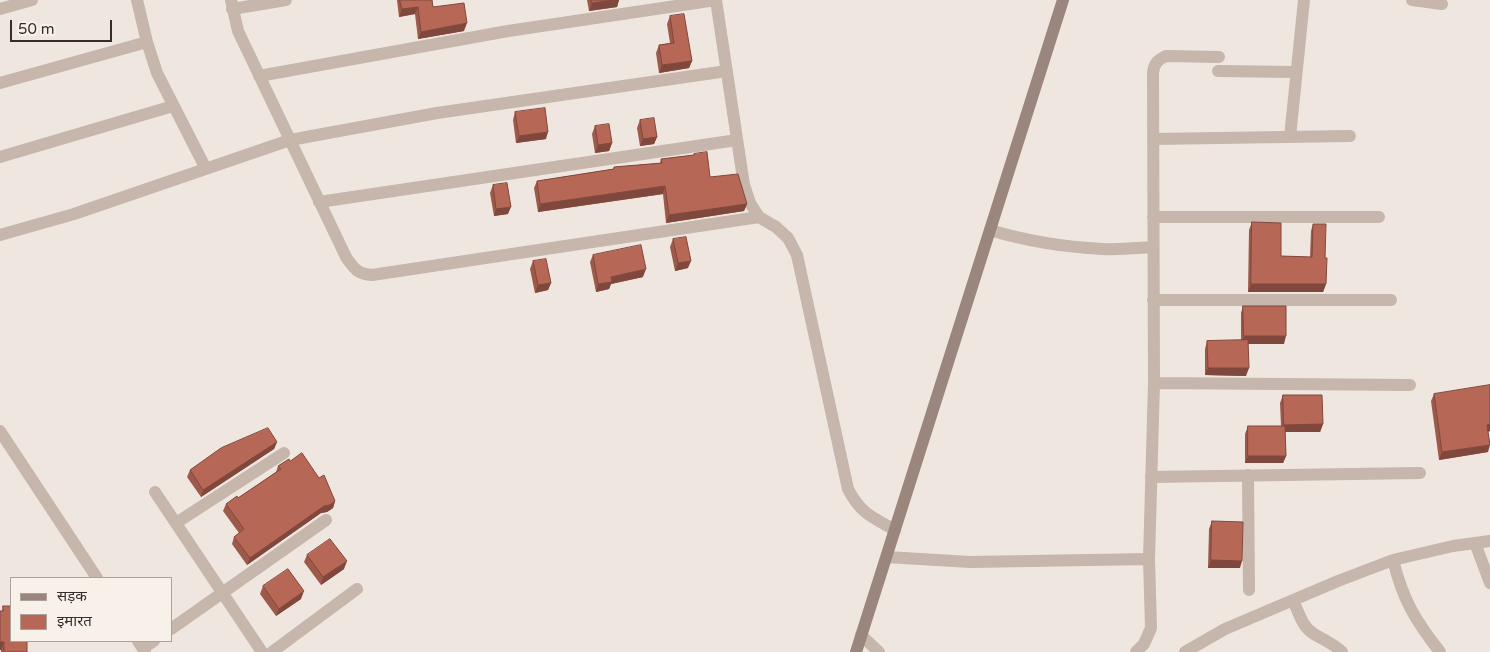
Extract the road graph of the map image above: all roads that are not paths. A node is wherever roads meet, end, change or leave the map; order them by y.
1 (32, 0) edge
2 (137, 0) edge
3 (286, 0) edge
4 (716, 0) edge
5 (1063, 0) edge
6 (1304, 0) edge
7 (1412, 0) edge
8 (232, 4) edge
9 (1442, 4) dead end
10 (0, 9) edge
11 (147, 42) junction
12 (1219, 57) dead end
13 (727, 71) junction
14 (1218, 71) dead end
15 (1296, 72) junction
16 (258, 76) junction
17 (0, 83) edge
18 (173, 106) junction
19 (1350, 136) dead end
20 (1290, 137) junction
21 (1153, 139) junction
22 (290, 140) junction
23 (737, 140) junction
24 (0, 157) edge
25 (206, 169) junction
26 (319, 202) junction
27 (759, 217) junction
28 (1379, 217) dead end
29 (1153, 218) junction
30 (990, 230) junction
31 (0, 235) edge
32 (1153, 247) junction
33 (1154, 300) junction
34 (1391, 300) dead end
35 (1154, 383) junction
36 (1410, 385) dead end
37 (0, 432) edge
38 (284, 453) dead end
39 (1420, 473) dead end
40 (1248, 476) junction
41 (1152, 477) junction
42 (155, 492) dead end
43 (326, 520) dead end
44 (176, 523) junction
45 (895, 530) junction
46 (1490, 541) edge
47 (1475, 543) junction
48 (886, 557) junction
49 (1150, 559) junction
50 (1393, 560) junction
51 (96, 577) edge
52 (1490, 583) edge
53 (357, 589) dead end
54 (1249, 590) dead end
55 (222, 593) junction
56 (1294, 600) junction
57 (172, 627) edge
58 (861, 635) junction
59 (262, 652) edge
60 (272, 652) edge
61 (856, 652) edge
62 (879, 652) edge
63 (1136, 652) edge
64 (1185, 652) edge
65 (1342, 652) edge
66 (1440, 652) edge

1 - 10 street
2 - 11 street
3 - 8 street
4 - 13 street
4 - 16 street
5 - 30 street
6 - 15 street
7 - 9 street
8 - 16 street
11 - 17 street
11 - 18 street
12 - 21 street
13 - 22 street
13 - 23 street
14 - 15 street
15 - 20 street
16 - 22 street
18 - 24 street
18 - 25 street
19 - 20 street
20 - 21 street
21 - 29 street
22 - 25 street
22 - 26 street
23 - 26 street
23 - 27 street
25 - 31 street
26 - 27 street
27 - 45 street
28 - 29 street
29 - 32 street
30 - 32 street
30 - 45 street
32 - 33 street
33 - 34 street
33 - 35 street
35 - 36 street
35 - 41 street
37 - 51 street
38 - 44 street
39 - 40 street
40 - 41 street
40 - 54 street
41 - 49 street
42 - 44 street
43 - 55 street
44 - 55 street
45 - 48 street
46 - 47 street
47 - 50 street
47 - 52 street
48 - 49 street
48 - 58 street
49 - 63 street
50 - 56 street
50 - 66 street
53 - 60 street
55 - 57 street
55 - 59 street
56 - 64 street
56 - 65 street
58 - 61 street
58 - 62 street

